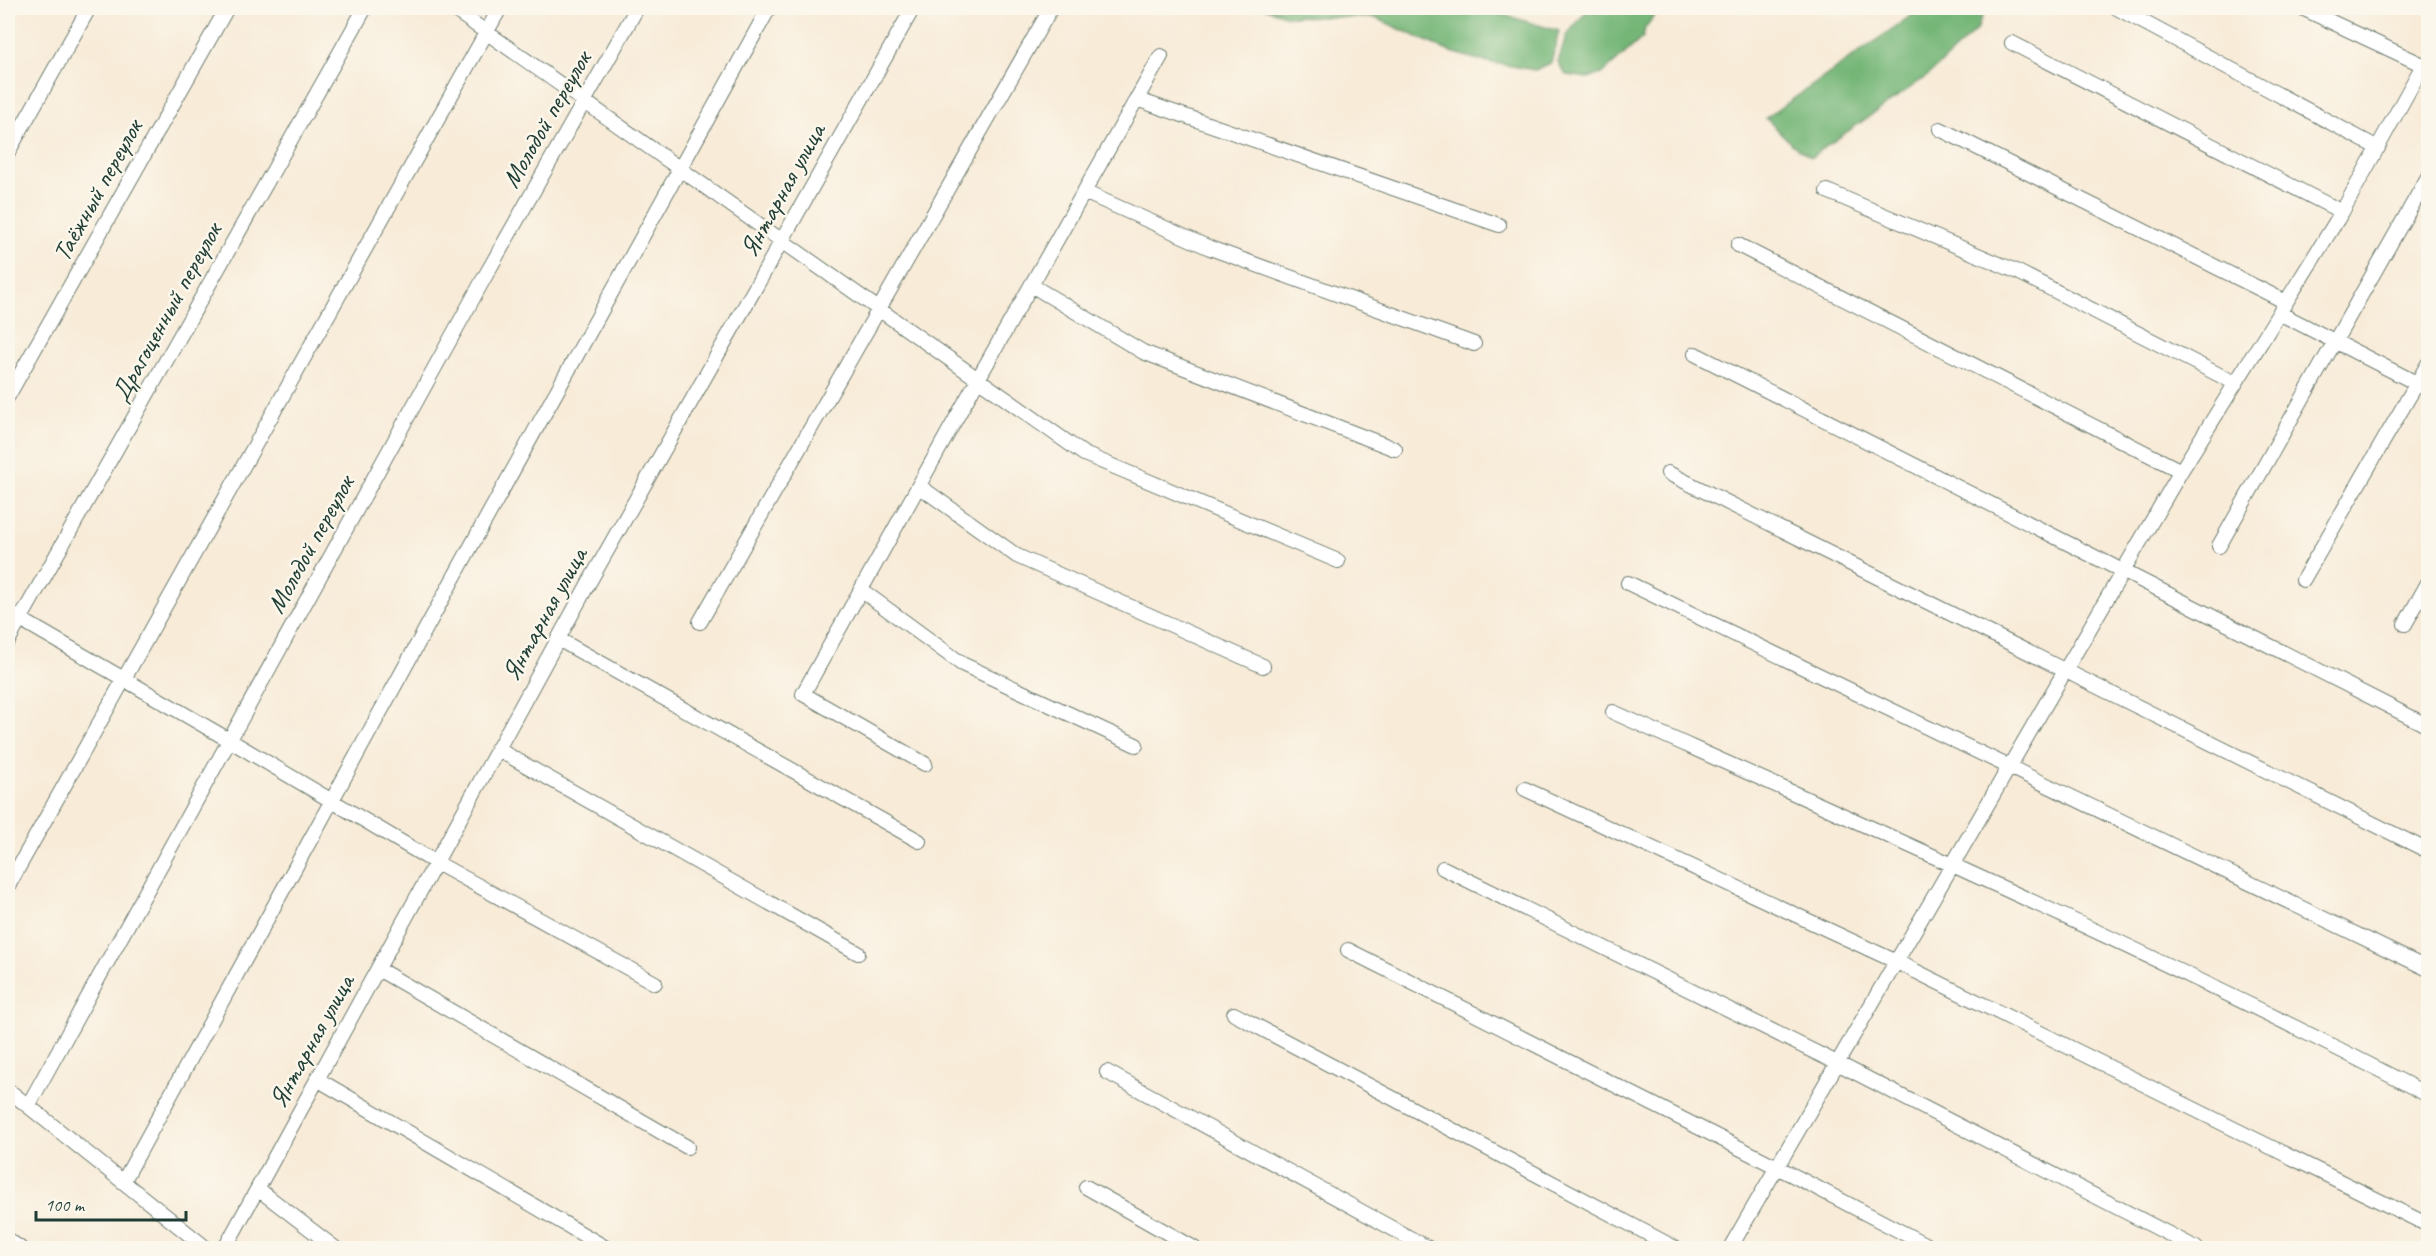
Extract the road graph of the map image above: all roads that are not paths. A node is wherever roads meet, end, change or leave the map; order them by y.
1 (89, 8) edge
2 (227, 8) edge
3 (365, 8) edge
4 (452, 8) edge
5 (500, 8) edge
6 (637, 8) edge
7 (769, 8) edge
8 (913, 8) edge
9 (1051, 8) edge
10 (2117, 8) edge
11 (2302, 8) edge
12 (487, 32) junction
13 (2012, 43) dead end
14 (1161, 56) dead end
15 (2426, 66) edge
16 (1136, 99) junction
17 (584, 101) junction
18 (1940, 129) dead end
19 (2378, 148) junction
20 (8, 152) edge
21 (680, 168) junction
22 (2428, 177) edge
23 (1827, 191) dead end
24 (1084, 192) junction
25 (2342, 212) junction
26 (1499, 225) dead end
27 (781, 241) junction
28 (1738, 245) dead end
29 (1031, 285) junction
30 (2282, 308) junction
31 (878, 309) junction
32 (2335, 341) junction
33 (1474, 344) dead end
34 (1695, 354) dead end
35 (2428, 364) edge
36 (978, 379) junction
37 (2235, 383) junction
38 (2423, 386) edge
39 (8, 396) edge
40 (1395, 449) dead end
41 (2181, 471) junction
42 (1668, 473) dead end
43 (919, 486) junction
44 (2219, 546) dead end
45 (1338, 561) dead end
46 (2124, 571) junction
47 (2303, 580) dead end
48 (1628, 583) dead end
49 (2428, 583) edge
50 (861, 590) junction
51 (14, 616) edge
52 (700, 622) dead end
53 (2404, 624) dead end
54 (558, 639) junction
55 (8, 640) edge
56 (1263, 666) dead end
57 (2067, 670) junction
58 (124, 679) junction
59 (1613, 712) dead end
60 (2428, 726) edge
61 (229, 740) junction
62 (1136, 745) dead end
63 (497, 749) junction
64 (926, 764) dead end
65 (2010, 768) junction
66 (1525, 789) dead end
67 (332, 800) junction
68 (919, 841) dead end
69 (2428, 851) edge
70 (435, 862) junction
71 (1954, 866) junction
72 (1443, 868) dead end
73 (8, 886) edge
74 (1348, 950) dead end
75 (858, 953) dead end
76 (1897, 962) junction
77 (378, 969) junction
78 (2428, 969) edge
79 (655, 983) dead end
80 (1234, 1014) dead end
81 (1839, 1064) junction
82 (1107, 1072) dead end
83 (317, 1079) junction
84 (8, 1090) edge
85 (2428, 1095) edge
86 (28, 1106) junction
87 (687, 1147) dead end
88 (1777, 1167) junction
89 (123, 1182) junction
90 (1086, 1187) dead end
91 (258, 1189) junction
92 (2428, 1225) edge
93 (8, 1240) edge
94 (20, 1248) edge
95 (206, 1248) edge
96 (225, 1248) edge
97 (335, 1248) edge
98 (606, 1248) edge
99 (1194, 1248) edge
100 (1428, 1248) edge
101 (1675, 1248) edge
102 (1731, 1248) edge
103 (1932, 1248) edge
104 (2196, 1248) edge

1 - 20 street
2 - 39 street, Таёжный переулок
3 - 51 street, Драгоценный переулок
4 - 12 street
5 - 12 street
6 - 17 street, Молодой переулок
7 - 21 street
8 - 27 street, Янтарная улица
9 - 31 street
10 - 19 street
11 - 15 street
12 - 17 street
12 - 58 street
13 - 25 street
14 - 16 street
15 - 19 street
16 - 24 street
16 - 26 street
17 - 21 street
17 - 61 street, Молодой переулок
18 - 30 street
19 - 25 street
21 - 27 street
21 - 67 street
22 - 32 street
23 - 37 street
24 - 29 street
24 - 33 street
25 - 30 street
27 - 31 street
27 - 54 street, Янтарная улица
28 - 41 street
29 - 36 street
29 - 40 street
30 - 32 street
30 - 37 street
31 - 36 street
31 - 52 street
32 - 38 street
32 - 44 street
34 - 46 street
35 - 38 street
36 - 43 street
36 - 45 street
37 - 41 street
38 - 47 street
41 - 46 street
42 - 57 street
43 - 50 street
43 - 56 street
46 - 57 street
46 - 60 street
48 - 65 street
49 - 53 street
50 - 62 street
50 - 64 street
51 - 55 street, Драгоценный переулок
51 - 58 street
54 - 63 street, Янтарная улица
54 - 68 street
57 - 65 street
57 - 69 street
58 - 61 street
58 - 73 street
59 - 71 street
61 - 67 street
61 - 86 street, Молодой переулок
63 - 70 street, Янтарная улица
63 - 75 street
65 - 71 street
65 - 78 street
66 - 76 street
67 - 70 street
67 - 89 street
70 - 77 street, Янтарная улица
70 - 79 street
71 - 76 street
71 - 85 street
72 - 81 street
74 - 88 street
76 - 81 street
76 - 92 street
77 - 83 street, Янтарная улица
77 - 87 street
80 - 101 street
81 - 88 street
81 - 104 street
82 - 100 street
83 - 91 street, Янтарная улица
83 - 98 street
84 - 86 street
86 - 89 street
88 - 102 street
88 - 103 street
89 - 95 street
90 - 99 street
91 - 96 street, Янтарная улица
91 - 97 street
93 - 94 street

